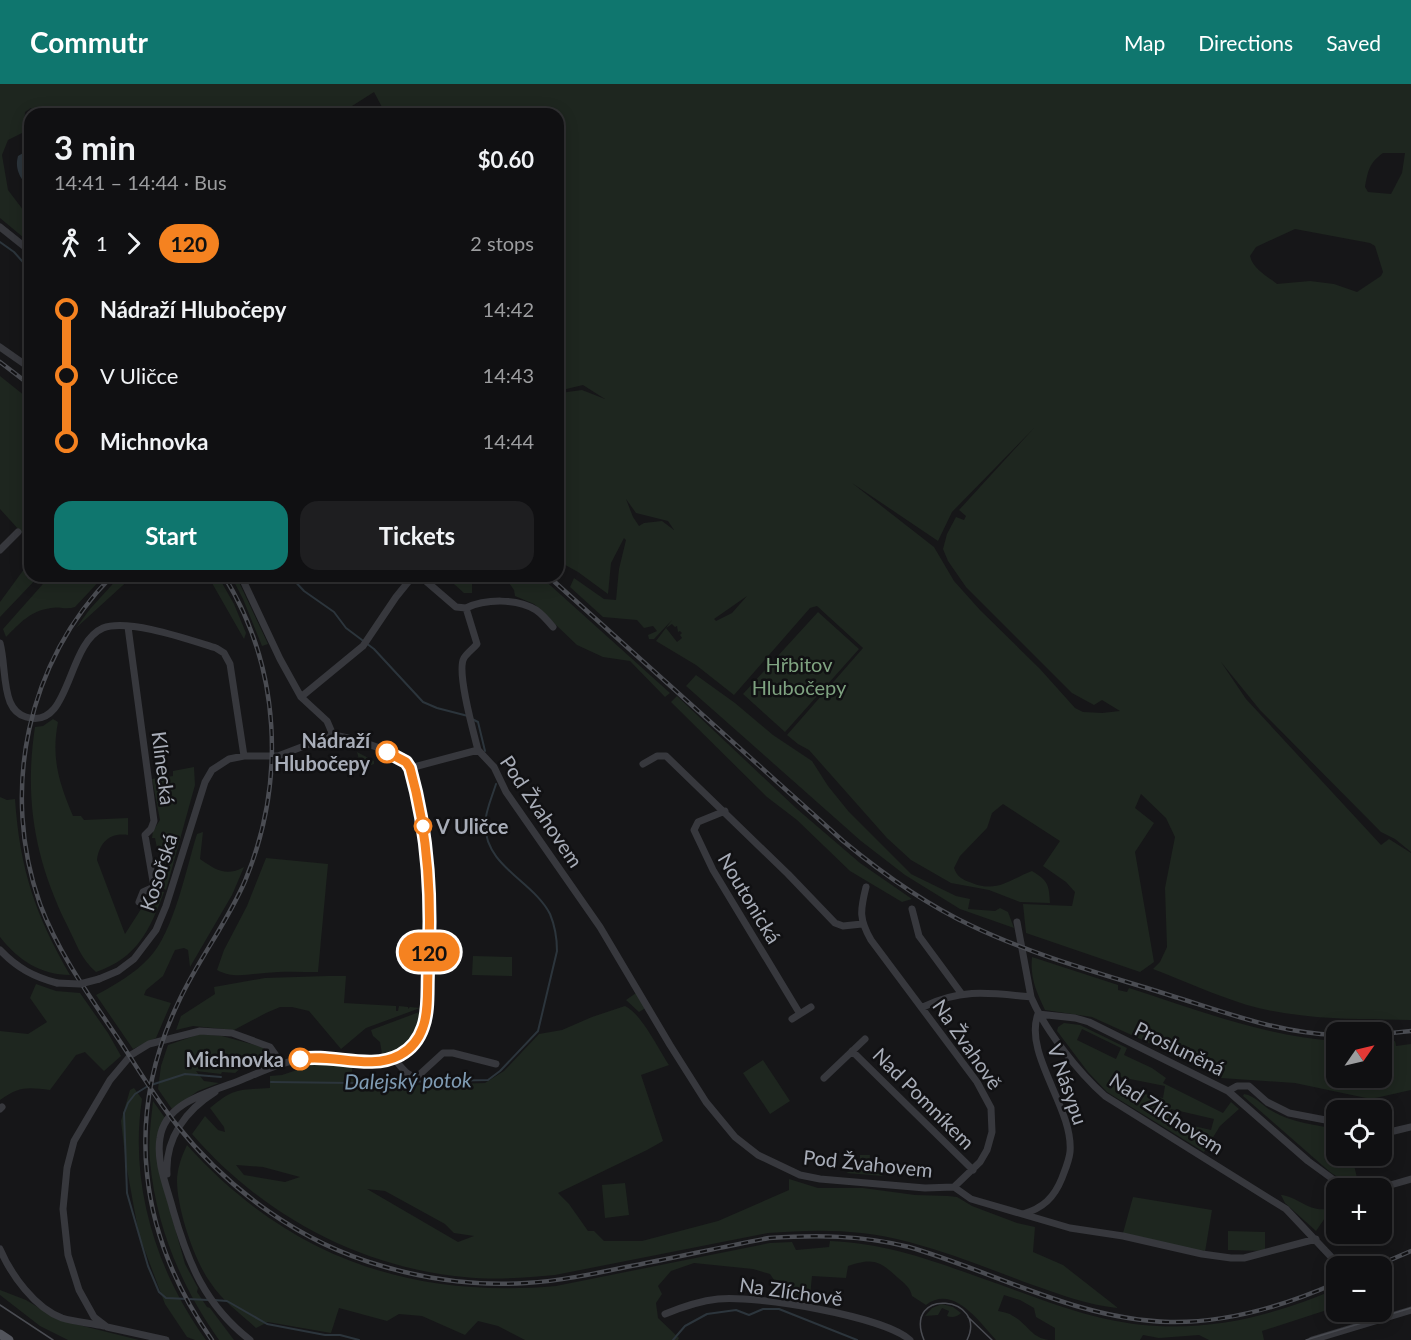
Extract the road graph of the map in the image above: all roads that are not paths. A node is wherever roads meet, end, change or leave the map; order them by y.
1 (0, 227) edge
2 (24, 246) edge
3 (0, 346) edge
4 (24, 364) edge
5 (18, 532) dead end
6 (0, 550) edge
7 (244, 582) edge
8 (408, 582) edge
9 (427, 582) edge
10 (466, 608) junction
11 (128, 627) junction
12 (553, 627) dead end
13 (0, 643) edge
14 (302, 697) junction
15 (10, 703) junction
16 (0, 705) edge
17 (333, 735) junction
18 (478, 750) junction
19 (244, 756) junction
20 (643, 764) dead end
21 (410, 768) junction
22 (725, 812) junction
23 (867, 887) dead end
24 (139, 902) dead end
25 (912, 909) dead end
26 (1017, 922) dead end
27 (862, 924) junction
28 (0, 951) edge
29 (961, 993) junction
30 (1031, 997) junction
31 (811, 1007) dead end
32 (922, 1007) junction
33 (800, 1014) junction
34 (1038, 1014) junction
35 (792, 1018) dead end
36 (865, 1039) dead end
37 (852, 1051) junction
38 (393, 1058) junction
39 (282, 1064) junction
40 (496, 1064) dead end
41 (824, 1078) dead end
42 (225, 1087) junction
43 (1228, 1091) junction
44 (1326, 1120) edge
45 (1411, 1127) edge
46 (1392, 1131) edge
47 (973, 1170) junction
48 (1331, 1178) edge
49 (1411, 1179) edge
50 (1392, 1185) edge
51 (954, 1187) junction
52 (167, 1188) junction
53 (1020, 1214) junction
54 (1316, 1239) junction
55 (0, 1250) edge
56 (1331, 1256) edge
57 (1411, 1310) edge
58 (665, 1314) dead end
59 (1368, 1323) joint
60 (107, 1327) junction
61 (0, 1334) edge
62 (9, 1340) edge
63 (166, 1340) edge
64 (250, 1340) edge
65 (910, 1340) edge
66 (1312, 1340) edge

1 - 2 street
3 - 4 street
5 - 6 street
7 - 14 street
8 - 14 street
9 - 10 street
10 - 12 street
10 - 18 street
11 - 15 street
11 - 19 street
11 - 24 street, Klínecká
13 - 15 street
14 - 17 street
15 - 16 street
17 - 19 street, Kosořská
17 - 21 street
18 - 21 street, Pod Žvahovem
18 - 51 street, Pod Žvahovem
19 - 28 street, Kosořská, bridge
20 - 22 street
21 - 38 street
22 - 27 street
22 - 33 street, Noutonická
23 - 27 street
25 - 29 street
26 - 30 street, Nad Zlíchovem
27 - 32 street, Na Žvahově
29 - 30 street
29 - 32 street
30 - 34 street, Nad Zlíchovem
31 - 33 street
32 - 47 street, Na Žvahově
33 - 35 street
34 - 43 street, Prosluněná
34 - 53 street, V Násypu
34 - 54 street, Nad Zlíchovem
36 - 37 street, Nad Pomníkem
37 - 41 street, Nad Pomníkem
37 - 47 street, Nad Pomníkem
38 - 39 street
38 - 40 street
39 - 42 street
39 - 60 street
42 - 52 street
42 - 52 street
43 - 44 street, Prosluněná
43 - 48 street
45 - 46 street
47 - 51 street, Na Žvahově
49 - 50 street
51 - 53 street, Pod Žvahovem
52 - 64 street
53 - 54 street, Pod Žvahovem
54 - 56 street, Nad Zlíchovem
55 - 60 street
57 - 59 street
58 - 65 street, Na Zlíchově
59 - 66 street
60 - 63 street
61 - 62 main road

